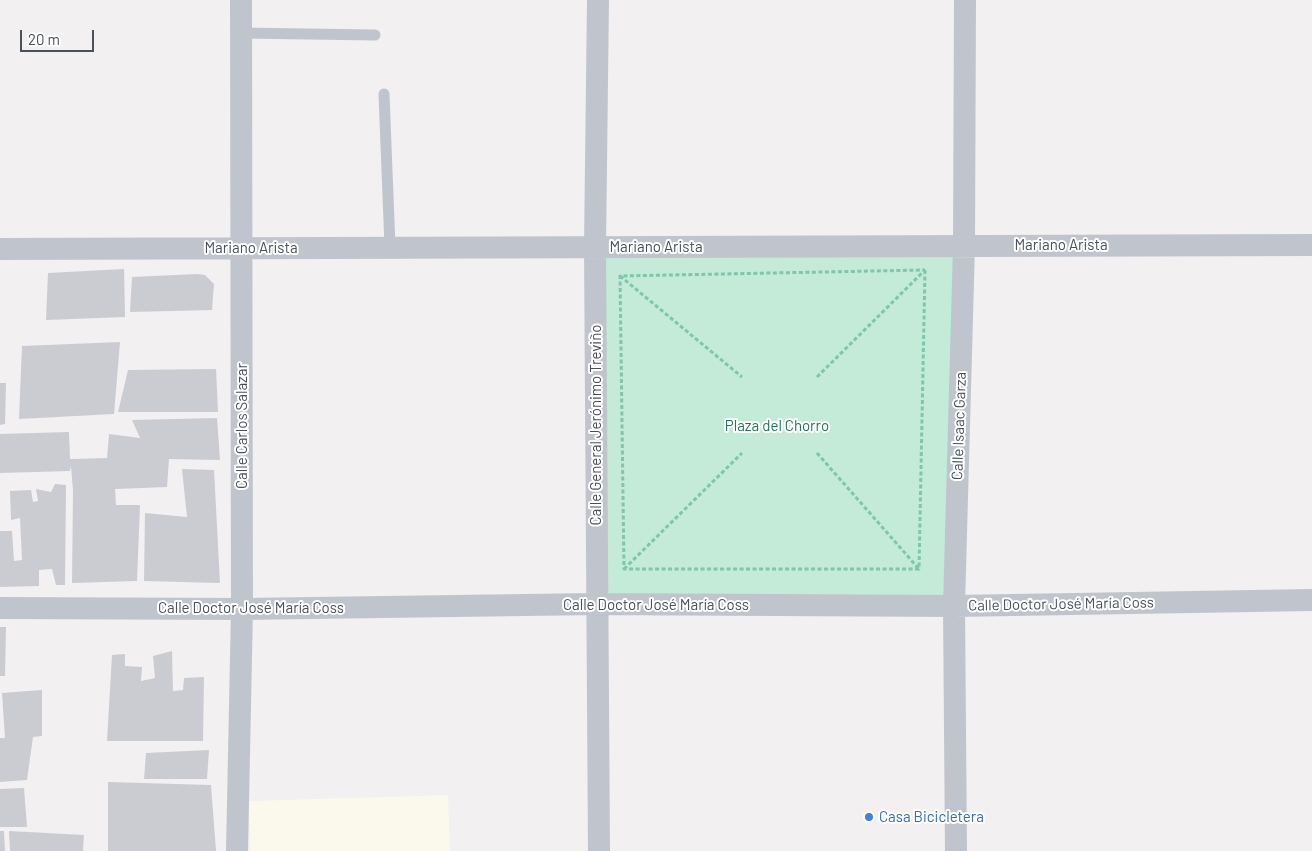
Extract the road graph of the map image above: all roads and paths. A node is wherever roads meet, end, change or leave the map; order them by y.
1 (241, 0) edge
2 (598, 0) edge
3 (964, 0) edge
4 (241, 33) junction
5 (375, 35) dead end
6 (384, 94) dead end
7 (964, 245) junction
8 (1312, 245) edge
9 (390, 247) junction
10 (595, 247) junction
11 (0, 248) edge
12 (242, 248) junction
13 (925, 270) junction
14 (620, 276) junction
15 (817, 377) dead end
16 (742, 378) dead end
17 (742, 453) dead end
18 (817, 453) dead end
19 (919, 569) junction
20 (624, 570) junction
21 (1312, 600) edge
22 (596, 604) junction
23 (954, 606) junction
24 (0, 608) edge
25 (242, 608) junction
26 (237, 851) edge
27 (599, 851) edge
28 (956, 851) edge

1 - 4 street, Calle Carlos Salazar
2 - 10 street, Calle General Jerónimo Treviño
3 - 7 street, Calle Isaac Garza
4 - 5 lane
4 - 12 street, Calle Carlos Salazar
6 - 9 lane
7 - 8 street, Mariano Arista
7 - 10 street, Mariano Arista
7 - 23 street, Calle Isaac Garza
9 - 10 street, Mariano Arista
9 - 12 street, Mariano Arista
10 - 22 street, Calle General Jerónimo Treviño
11 - 12 street, Mariano Arista
12 - 25 street, Calle Carlos Salazar
13 - 14 path
13 - 15 path
13 - 19 path
14 - 16 path
14 - 20 path
17 - 20 path
18 - 19 path
19 - 20 path
21 - 23 street, Calle Doctor José María Coss
22 - 23 street, Calle Doctor José María Coss
22 - 25 street, Calle Doctor José María Coss
22 - 27 street, Calle General Jerónimo Treviño
23 - 28 street, Calle Isaac Garza
24 - 25 street, Calle Doctor José María Coss
25 - 26 street, Calle Carlos Salazar

